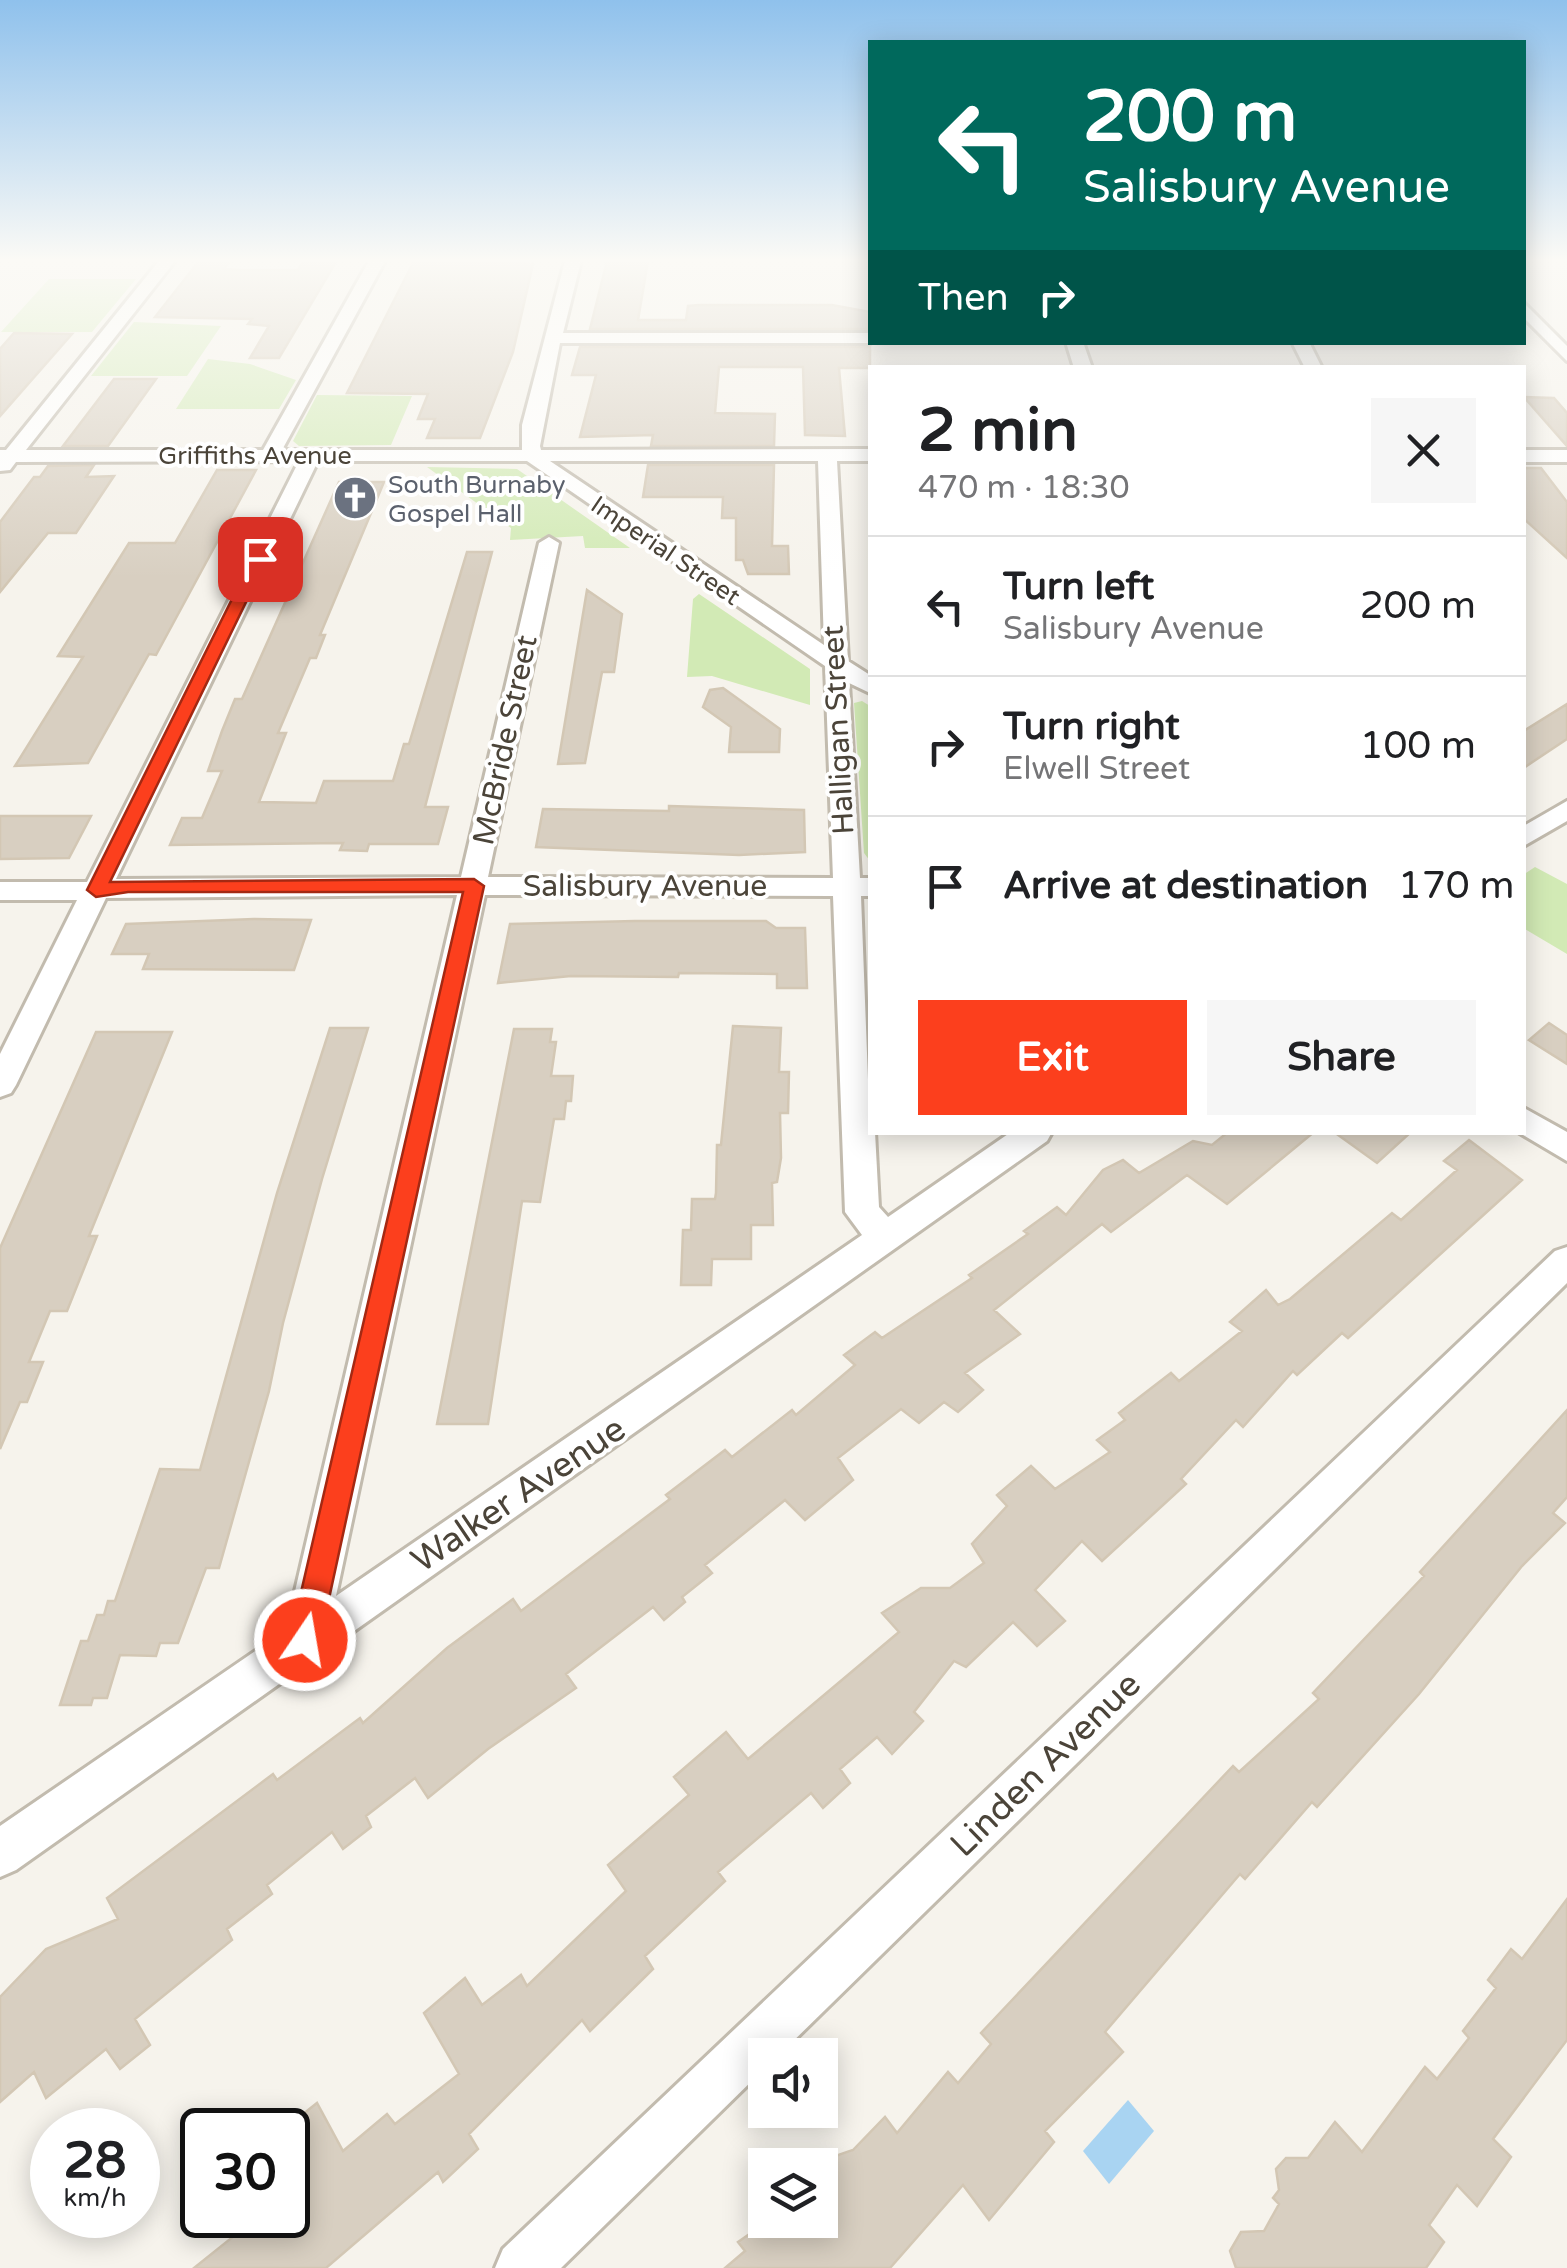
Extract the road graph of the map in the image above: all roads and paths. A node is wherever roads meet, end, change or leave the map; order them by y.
1 (80, 367) edge
2 (318, 367) edge
3 (546, 367) edge
4 (270, 454) junction
5 (312, 454) junction
6 (532, 455) junction
7 (868, 455) edge
8 (827, 456) junction
9 (1526, 456) edge
10 (1566, 457) edge
11 (3, 461) edge
12 (549, 543) dead end
13 (836, 662) junction
14 (868, 685) edge
15 (1567, 809) edge
16 (1526, 836) edge
17 (474, 886) junction
18 (858, 886) edge
19 (96, 890) junction
20 (0, 891) edge
21 (0, 1085) edge
22 (1526, 1122) edge
23 (1032, 1135) edge
24 (1567, 1148) edge
25 (884, 1234) junction
26 (1567, 1261) edge
27 (305, 1640) junction
28 (0, 1854) edge
29 (522, 2268) edge

1 - 11 street
2 - 4 street
3 - 6 street
4 - 5 street, Griffiths Avenue
4 - 11 street, Griffiths Avenue
5 - 6 street, Griffiths Avenue
5 - 19 street
6 - 8 street, Griffiths Avenue
6 - 13 street, Imperial Street
7 - 8 street, Griffiths Avenue
8 - 13 street, Halligan Street
9 - 10 street
12 - 17 street, McBride Street
13 - 14 street, Imperial Street
13 - 18 street, Halligan Street
15 - 16 street
17 - 18 street, Salisbury Avenue
17 - 19 street, Salisbury Avenue
17 - 27 street, McBride Street
18 - 25 street, Halligan Street
19 - 20 street, Salisbury Avenue
19 - 21 street
22 - 24 street
23 - 25 street, Walker Avenue
25 - 27 street, Walker Avenue
26 - 29 street, Linden Avenue
27 - 28 street, Walker Avenue

